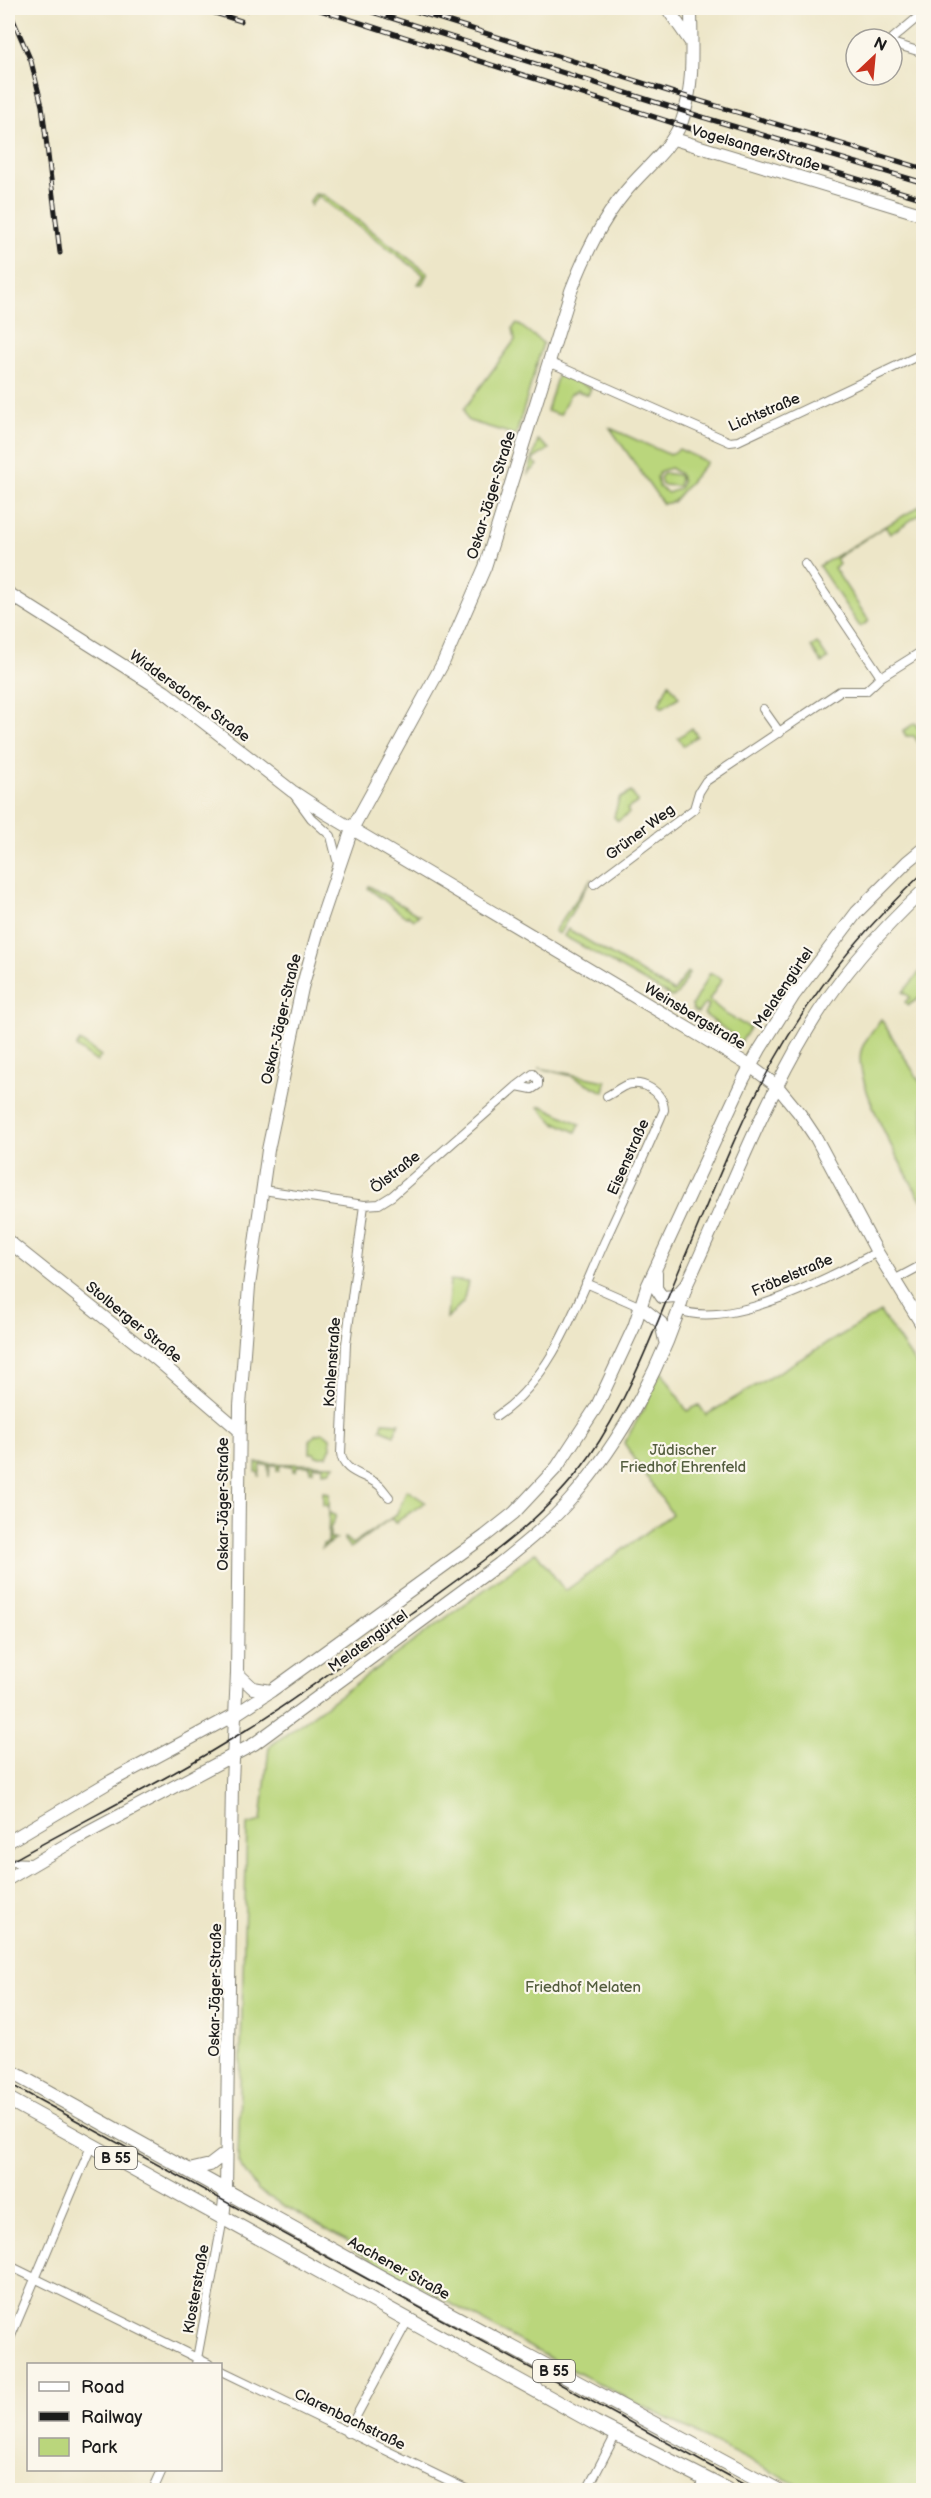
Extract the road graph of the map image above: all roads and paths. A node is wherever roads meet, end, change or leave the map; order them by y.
1 (667, 8) edge
2 (691, 8) edge
3 (924, 12) edge
4 (904, 29) edge
5 (692, 44) junction
6 (904, 44) edge
7 (924, 53) edge
8 (674, 140) junction
9 (924, 215) edge
10 (924, 353) edge
11 (549, 362) junction
12 (805, 564) dead end
13 (8, 593) edge
14 (924, 650) edge
15 (881, 677) junction
16 (763, 709) dead end
17 (780, 733) junction
18 (292, 791) junction
19 (352, 829) junction
20 (924, 848) edge
21 (338, 866) junction
22 (594, 884) dead end
23 (924, 890) edge
24 (750, 1066) junction
25 (517, 1086) dead end
26 (777, 1086) junction
27 (607, 1096) dead end
28 (263, 1190) junction
29 (364, 1205) junction
30 (8, 1242) edge
31 (877, 1252) junction
32 (924, 1264) edge
33 (656, 1269) junction
34 (894, 1280) junction
35 (586, 1283) junction
36 (687, 1284) junction
37 (641, 1307) junction
38 (679, 1310) junction
39 (924, 1328) edge
40 (665, 1341) junction
41 (497, 1416) dead end
42 (239, 1430) junction
43 (389, 1497) dead end
44 (237, 1673) junction
45 (271, 1691) junction
46 (236, 1714) junction
47 (234, 1755) junction
48 (8, 1842) edge
49 (8, 1862) edge
50 (36, 1862) junction
51 (8, 1879) edge
52 (8, 2070) edge
53 (8, 2099) edge
54 (92, 2144) junction
55 (227, 2152) junction
56 (189, 2170) junction
57 (226, 2190) junction
58 (251, 2204) junction
59 (223, 2218) junction
60 (8, 2265) edge
61 (34, 2279) junction
62 (408, 2320) junction
63 (8, 2343) edge
64 (196, 2362) edge
65 (222, 2371) edge
66 (347, 2433) junction
67 (616, 2434) junction
68 (161, 2471) edge
69 (701, 2485) edge
70 (153, 2490) edge
71 (468, 2490) edge
72 (588, 2490) edge
73 (727, 2490) edge
74 (777, 2490) edge

1 - 5 main road
2 - 5 main road, Vogelsanger Straße
3 - 4 street
5 - 8 main road, Vogelsanger Straße
6 - 7 street
8 - 9 main road, Vogelsanger Straße
8 - 11 main road, Oskar-Jäger-Straße
10 - 11 street, Lichtstraße
11 - 19 main road, Oskar-Jäger-Straße
12 - 15 street
13 - 18 main road, Widdersdorfer Straße
14 - 15 street, Grüner Weg
15 - 17 street, Grüner Weg
16 - 17 street
17 - 22 street, Grüner Weg
18 - 19 main road, Widdersdorfer Straße
18 - 21 street
19 - 21 main road, Oskar-Jäger-Straße
19 - 24 main road, Weinsbergstraße
20 - 24 main road, Melatengürtel
21 - 28 main road, Oskar-Jäger-Straße
23 - 26 main road, Melatengürtel
24 - 26 main road, Weinsbergstraße
24 - 33 main road, Melatengürtel
25 - 29 street, Ölstraße
26 - 31 main road, Weinsbergstraße
26 - 36 main road, Melatengürtel
27 - 35 street, Eisenstraße
28 - 29 street, Ölstraße
28 - 42 main road, Oskar-Jäger-Straße
29 - 43 street, Kohlenstraße
30 - 42 main road, Stolberger Straße
31 - 34 main road, Weinsbergstraße
31 - 38 street, Fröbelstraße
32 - 34 street
33 - 36 main road
33 - 37 main road, Melatengürtel
34 - 39 main road, Weinsbergstraße
35 - 37 street
35 - 41 street, Eisenstraße
36 - 38 main road, Melatengürtel
37 - 40 main road
37 - 45 main road, Melatengürtel
38 - 40 main road, Melatengürtel
40 - 47 main road, Melatengürtel
42 - 44 main road, Oskar-Jäger-Straße
44 - 45 main road
44 - 46 main road, Oskar-Jäger-Straße
45 - 46 main road, Melatengürtel
46 - 47 main road, Oskar-Jäger-Straße
46 - 48 main road, Melatengürtel
47 - 50 main road, Melatengürtel
47 - 55 main road, Oskar-Jäger-Straße
49 - 50 street
50 - 51 main road, Melatengürtel
52 - 56 main road, Aachener Straße / B 55
53 - 54 main road, B 55
54 - 59 main road, B 55
54 - 61 street
55 - 56 main road
55 - 57 main road, Oskar-Jäger-Straße
56 - 57 main road, Aachener Straße / B 55
57 - 58 main road, Aachener Straße / B 55
57 - 59 main road, Oskar-Jäger-Straße
58 - 59 main road
58 - 74 main road, Aachener Straße / B 55
59 - 62 main road, B 55
59 - 64 street, Klosterstraße
60 - 61 street
61 - 63 street
61 - 64 street
62 - 66 street
62 - 67 main road, B 55
65 - 66 street, Clarenbachstraße
66 - 71 street, Clarenbachstraße
67 - 69 main road, B 55
67 - 72 street
68 - 70 street
69 - 73 main road, B 55

